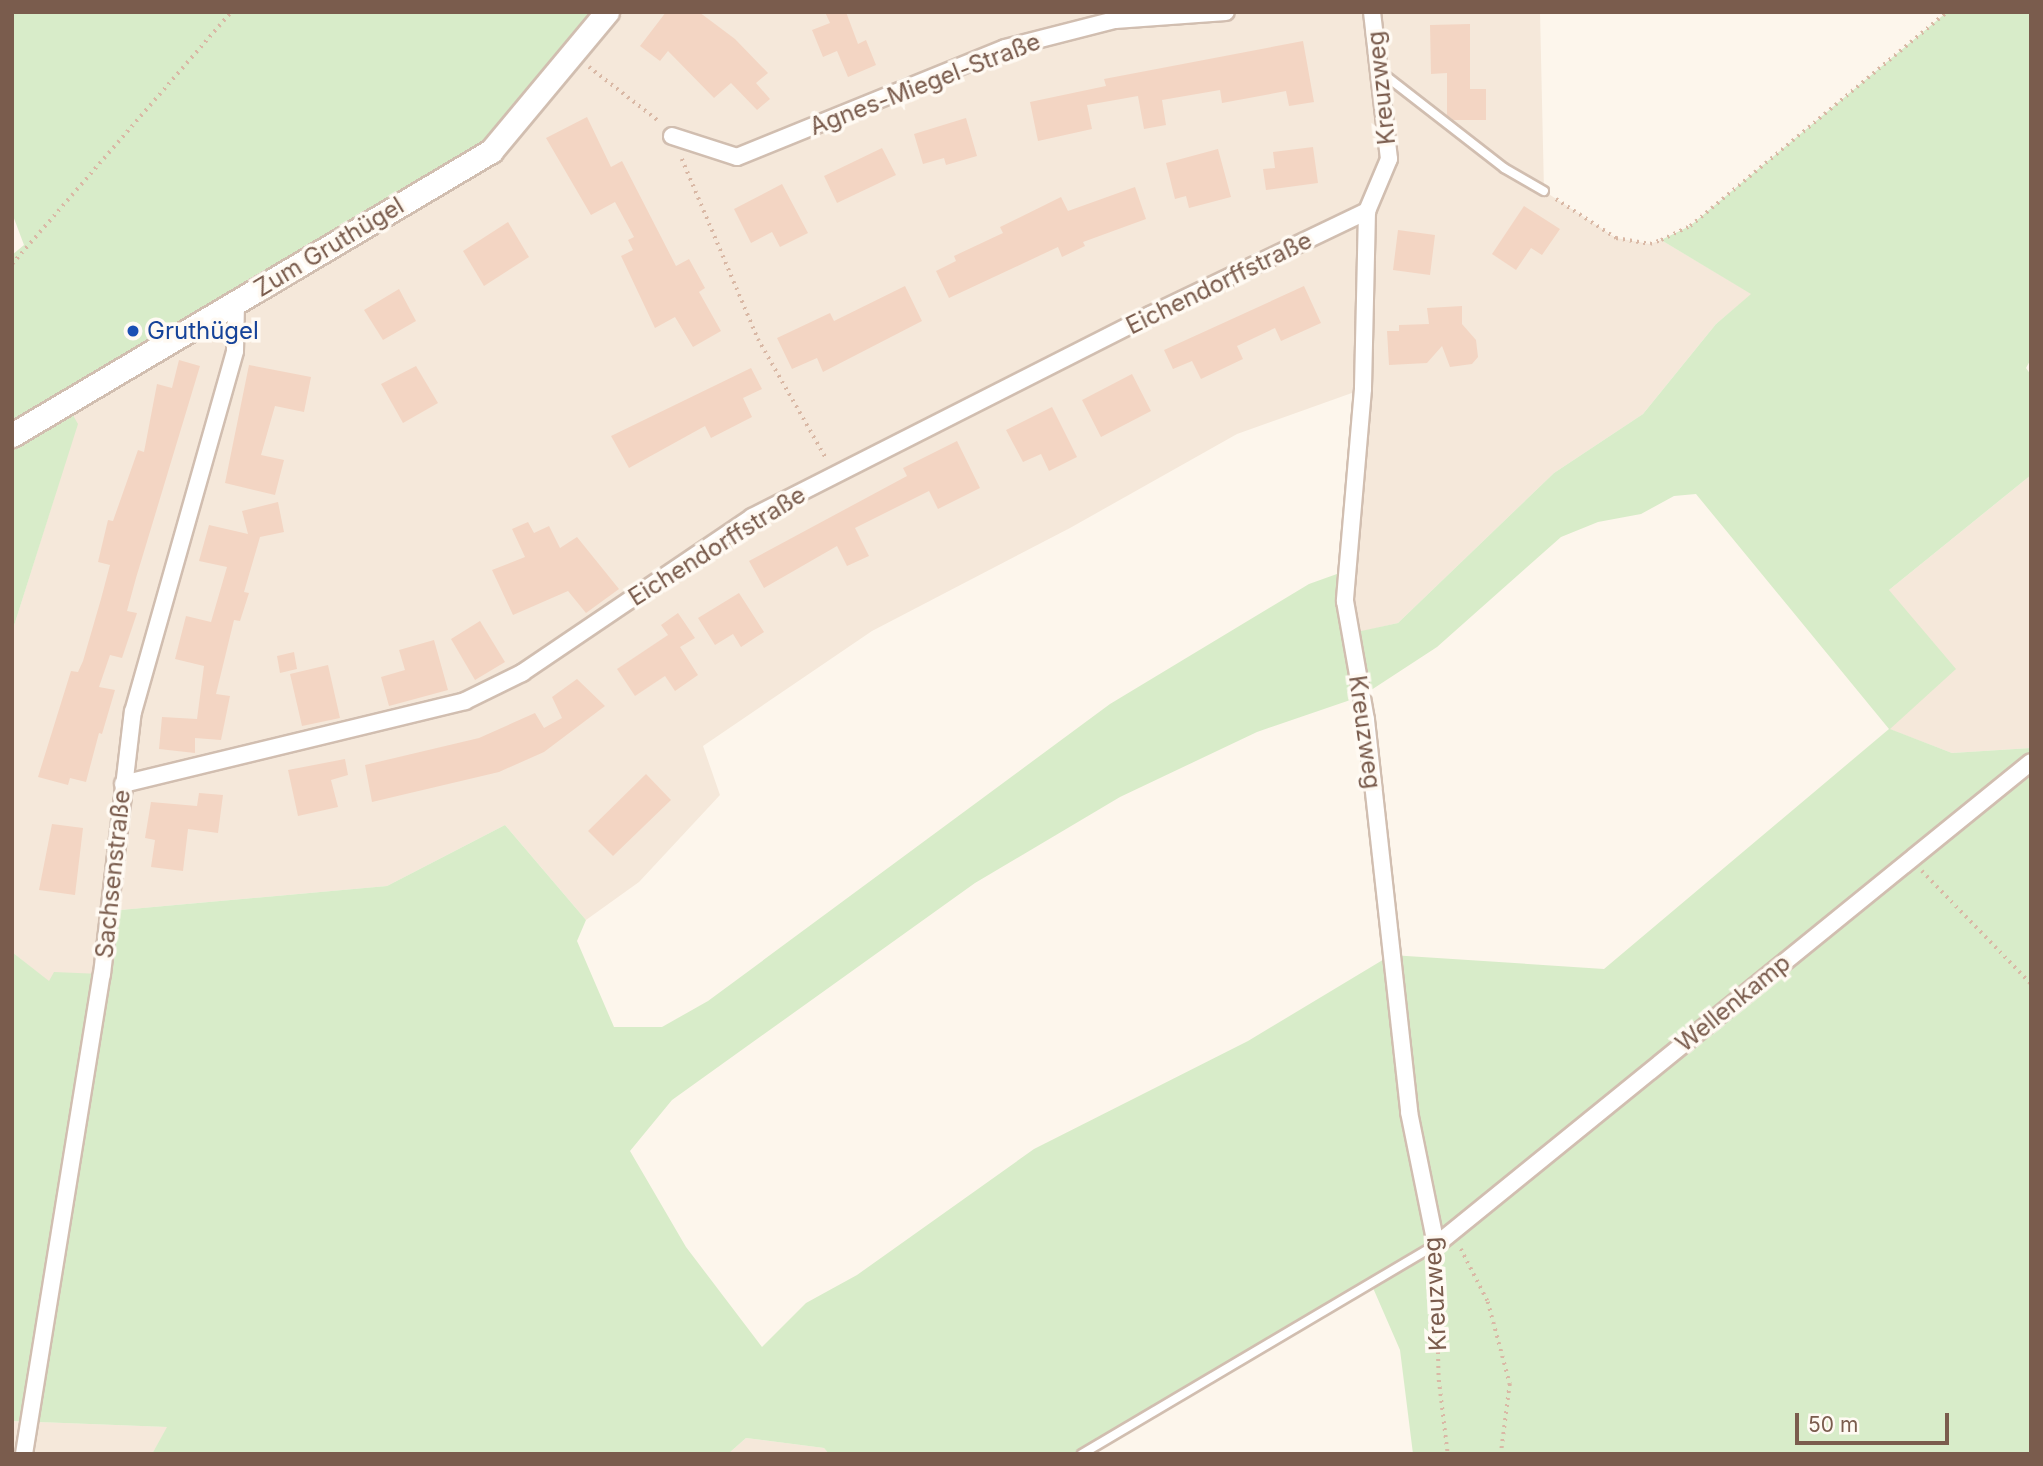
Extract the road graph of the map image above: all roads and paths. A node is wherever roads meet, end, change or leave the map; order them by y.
1 (231, 12) edge
2 (607, 12) edge
3 (1226, 12) edge
4 (1372, 12) edge
5 (1947, 12) edge
6 (573, 53) junction
7 (1382, 73) junction
8 (672, 136) junction
9 (1544, 191) joint
10 (1367, 211) junction
11 (12, 264) edge
12 (236, 303) junction
13 (12, 435) edge
14 (834, 475) junction
15 (2031, 762) edge
16 (123, 784) junction
17 (1911, 859) junction
18 (2031, 984) edge
19 (1452, 1232) junction
20 (1436, 1245) junction
21 (24, 1454) edge
22 (1082, 1454) edge
23 (1448, 1454) edge
24 (1501, 1454) edge

1 - 11 path
2 - 6 street, Zum Gruthügel
3 - 8 street, Agnes-Miegel-Straße
4 - 7 street, Kreuzweg
5 - 9 path
6 - 8 path
6 - 12 street, Zum Gruthügel
7 - 9 lane
7 - 10 street, Kreuzweg
8 - 14 path
10 - 14 street, Eichendorffstraße
10 - 20 street, Kreuzweg
12 - 13 street, Zum Gruthügel
12 - 16 street, Sachsenstraße
14 - 16 street, Eichendorffstraße
15 - 17 street, Wellenkamp
16 - 21 street, Sachsenstraße
17 - 18 path
17 - 19 street, Wellenkamp
19 - 20 street, Wellenkamp
19 - 24 path
20 - 22 lane
20 - 23 path, Kreuzweg

